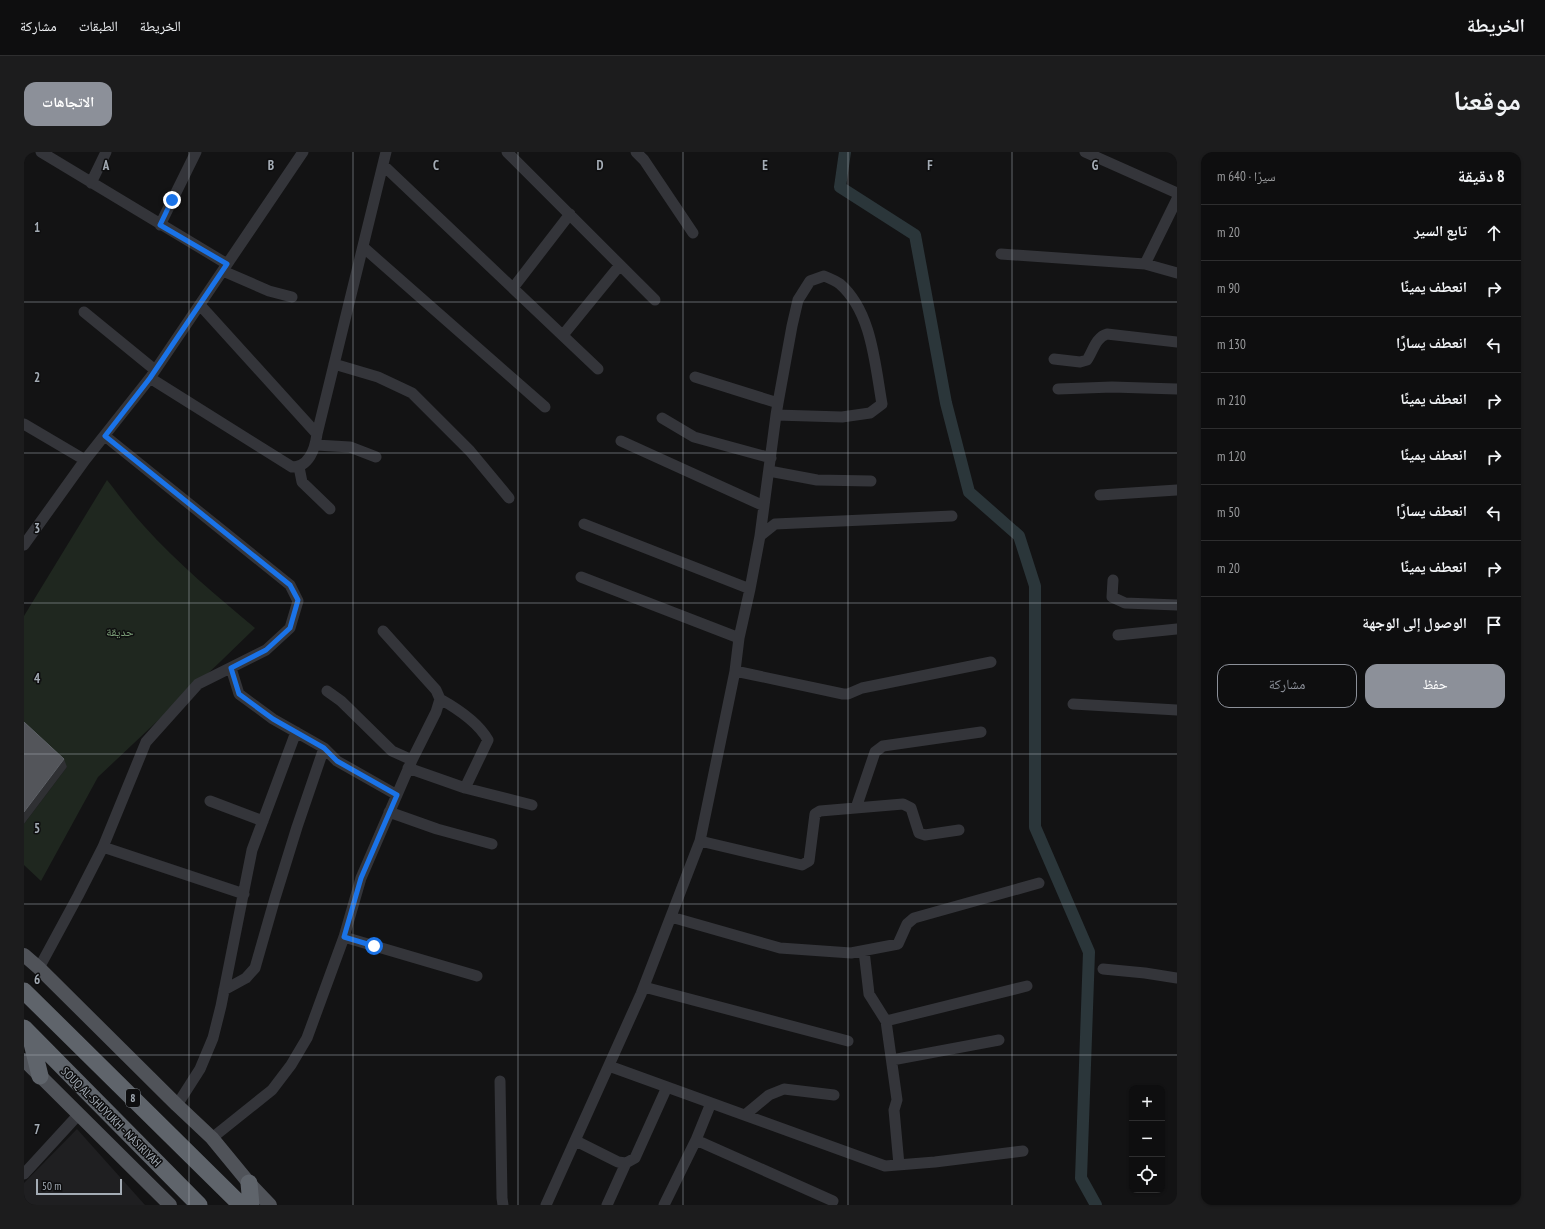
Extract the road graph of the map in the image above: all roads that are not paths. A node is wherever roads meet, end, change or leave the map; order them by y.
1 (41, 152) edge
2 (106, 152) edge
3 (196, 152) edge
4 (304, 152) edge
5 (386, 152) edge
6 (507, 152) edge
7 (636, 152) edge
8 (1085, 152) edge
9 (382, 165) junction
10 (91, 183) junction
11 (1177, 193) edge
12 (1177, 199) edge
13 (570, 214) junction
14 (160, 225) junction
15 (693, 233) dead end
16 (363, 248) junction
17 (1001, 254) dead end
18 (1145, 264) junction
19 (620, 265) junction
20 (225, 268) junction
21 (1177, 273) edge
22 (513, 288) junction
23 (292, 297) dead end
24 (655, 300) dead end
25 (200, 305) junction
26 (84, 312) dead end
27 (563, 335) junction
28 (1177, 342) edge
29 (1054, 359) dead end
30 (334, 364) junction
31 (598, 369) dead end
32 (153, 374) junction
33 (695, 377) dead end
34 (1058, 389) dead end
35 (1177, 389) edge
36 (778, 403) junction
37 (545, 407) dead end
38 (776, 415) junction
39 (662, 418) dead end
40 (24, 424) edge
41 (105, 436) junction
42 (316, 440) junction
43 (621, 441) dead end
44 (376, 457) dead end
45 (771, 458) junction
46 (85, 460) junction
47 (300, 467) junction
48 (769, 471) junction
49 (871, 480) dead end
50 (1177, 490) edge
51 (1100, 495) dead end
52 (509, 498) dead end
53 (764, 506) junction
54 (330, 509) dead end
55 (952, 516) dead end
56 (584, 524) dead end
57 (760, 536) junction
58 (24, 545) edge
59 (581, 577) dead end
60 (1113, 580) dead end
61 (750, 589) junction
62 (1177, 605) edge
63 (1177, 629) edge
64 (383, 631) dead end
65 (1118, 634) dead end
66 (739, 638) junction
67 (991, 662) dead end
68 (231, 668) junction
69 (735, 671) junction
70 (327, 691) dead end
71 (440, 700) junction
72 (1073, 704) dead end
73 (1177, 710) edge
74 (296, 732) junction
75 (981, 732) dead end
76 (324, 748) junction
77 (410, 764) junction
78 (465, 788) junction
79 (397, 795) junction
80 (210, 801) dead end
81 (532, 805) dead end
82 (856, 808) junction
83 (389, 812) junction
84 (263, 821) junction
85 (959, 830) dead end
86 (700, 841) junction
87 (492, 844) dead end
88 (103, 847) junction
89 (1039, 883) dead end
90 (244, 894) junction
91 (671, 917) junction
92 (344, 937) junction
93 (864, 951) junction
94 (24, 955) edge
95 (39, 968) junction
96 (1103, 969) dead end
97 (477, 976) dead end
98 (1177, 978) edge
99 (1027, 986) dead end
100 (644, 987) junction
101 (224, 990) junction
102 (24, 991) edge
103 (886, 1021) junction
104 (27, 1031) edge
105 (999, 1040) dead end
106 (848, 1041) dead end
107 (24, 1060) edge
108 (892, 1060) junction
109 (609, 1066) junction
110 (40, 1076) junction
111 (500, 1081) dead end
112 (667, 1087) junction
113 (834, 1095) dead end
114 (711, 1103) junction
115 (177, 1105) junction
116 (79, 1114) junction
117 (745, 1115) junction
118 (212, 1138) junction
119 (696, 1140) junction
120 (576, 1141) junction
121 (1023, 1152) dead end
122 (626, 1163) junction
123 (899, 1165) junction
124 (24, 1174) edge
125 (249, 1183) junction
126 (833, 1201) dead end
127 (666, 1204) edge
128 (170, 1205) edge
129 (199, 1205) edge
130 (242, 1205) edge
131 (251, 1205) edge
132 (270, 1205) edge
133 (503, 1205) edge
134 (546, 1205) edge
135 (607, 1205) edge

1 - 10 street
2 - 10 street
3 - 14 street
4 - 20 street
5 - 9 street
6 - 13 street
7 - 15 street
8 - 11 street
9 - 16 street
9 - 22 street
10 - 14 street
12 - 18 street
13 - 19 street
13 - 22 street
14 - 20 street
16 - 30 street
16 - 37 street
17 - 18 street
18 - 21 street
19 - 24 street
19 - 27 street
20 - 23 street
20 - 25 street
22 - 27 street
25 - 32 street
25 - 42 street
26 - 32 street
27 - 31 street
28 - 29 street
30 - 42 street
30 - 52 street
32 - 41 street
32 - 47 street
33 - 36 street
34 - 35 street
36 - 38 street
36 - 38 street
38 - 45 street
39 - 45 street
40 - 46 street
41 - 46 street
41 - 68 street
42 - 44 street
42 - 47 street
43 - 53 street
45 - 48 street
46 - 58 street
47 - 54 street
48 - 49 street
48 - 53 street
50 - 51 street
53 - 57 street
55 - 57 street
56 - 61 street
57 - 61 street
59 - 66 street
60 - 62 street
61 - 66 street
63 - 65 street
64 - 71 street
66 - 69 street
67 - 69 street
68 - 74 street
68 - 88 street
69 - 86 street
70 - 77 street
71 - 77 street
71 - 78 street
72 - 73 street
74 - 76 street
74 - 84 street
75 - 82 street
76 - 79 street
76 - 101 street
77 - 78 street
77 - 79 street
78 - 81 street
79 - 83 street
80 - 84 street
82 - 85 street
82 - 86 street
83 - 87 street
83 - 92 street
84 - 90 street
86 - 91 street
88 - 90 street
88 - 95 street
89 - 93 street
90 - 101 street
91 - 93 street
91 - 100 street
92 - 97 street
92 - 118 street
93 - 103 street
94 - 95 main road
95 - 115 main road
96 - 98 street
99 - 103 street
100 - 106 street
100 - 109 street
101 - 115 street
102 - 130 highway, 8
103 - 108 street
104 - 110 highway
104 - 129 highway, SOUQ AL-SHUYUKH - NASIRIYAH / 8
105 - 108 street
107 - 110 main road
108 - 123 street
109 - 112 street
109 - 120 street
110 - 116 main road
111 - 133 street
112 - 114 street
112 - 122 street
113 - 117 street
114 - 117 street
114 - 119 street
115 - 118 main road
116 - 124 street
116 - 128 main road
117 - 123 street
118 - 125 main road
119 - 126 street
119 - 127 street
120 - 122 street
120 - 134 street
121 - 123 street
122 - 135 street
125 - 131 highway
125 - 132 main road

